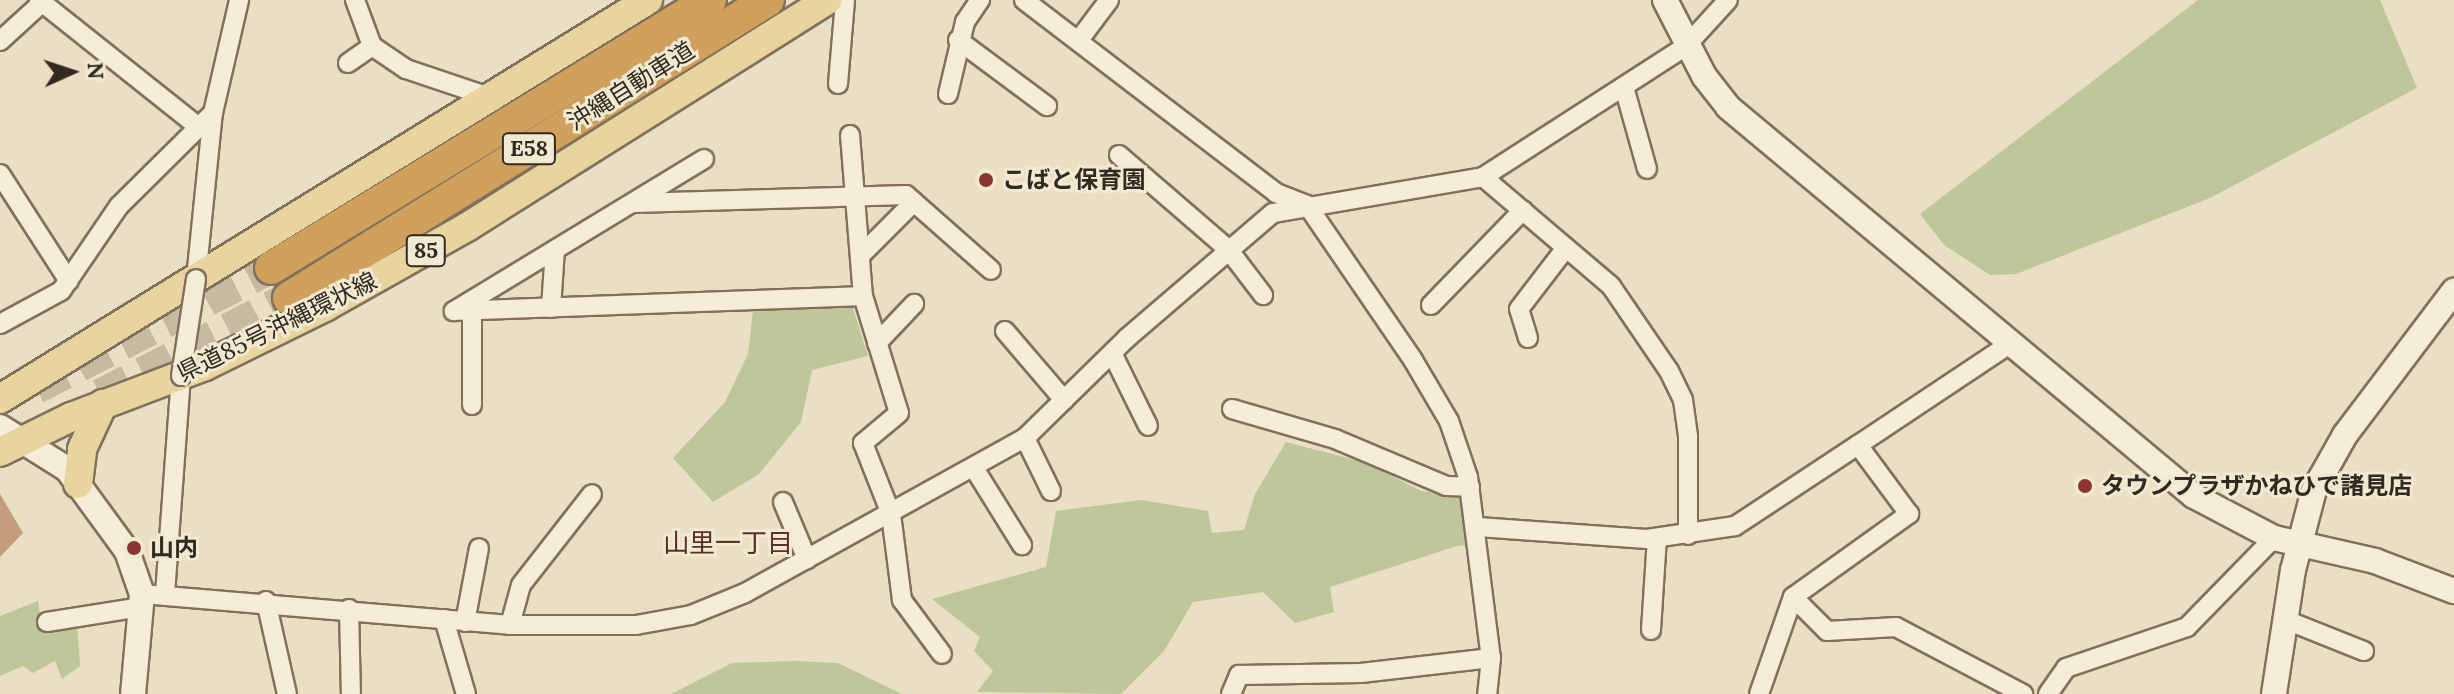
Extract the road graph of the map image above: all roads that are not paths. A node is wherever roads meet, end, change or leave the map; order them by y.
1 (239, 0) edge
2 (355, 0) edge
3 (648, 0) edge
4 (710, 0) edge
5 (768, 0) edge
6 (827, 0) edge
7 (845, 0) edge
8 (980, 0) edge
9 (1024, 0) edge
10 (1109, 0) edge
11 (1665, 0) edge
12 (1728, 0) edge
13 (42, 1) edge
14 (958, 40) junction
15 (1079, 40) junction
16 (0, 41) edge
17 (372, 46) junction
18 (1686, 46) junction
19 (348, 63) dead end
20 (838, 84) dead end
21 (1624, 87) junction
22 (948, 94) dead end
23 (492, 98) junction
24 (1047, 106) dead end
25 (213, 113) junction
26 (196, 125) junction
27 (850, 135) dead end
28 (1119, 155) dead end
29 (704, 159) dead end
30 (1647, 169) dead end
31 (0, 174) edge
32 (1483, 177) junction
33 (859, 199) junction
34 (914, 202) junction
35 (633, 203) junction
36 (1307, 205) junction
37 (1523, 210) junction
38 (1228, 249) junction
39 (1565, 249) junction
40 (555, 250) junction
41 (861, 255) junction
42 (271, 268) tunnel mouth
43 (991, 270) dead end
44 (196, 279) junction
45 (69, 281) junction
46 (2454, 291) edge
47 (1263, 295) dead end
48 (863, 296) junction
49 (289, 298) tunnel mouth
50 (914, 304) dead end
51 (1431, 305) dead end
52 (551, 308) junction
53 (472, 310) junction
54 (0, 324) edge
55 (1005, 331) dead end
56 (1528, 338) dead end
57 (877, 343) junction
58 (2011, 343) junction
59 (1112, 353) junction
60 (181, 376) junction
61 (0, 399) edge
62 (1064, 400) junction
63 (103, 404) junction
64 (472, 405) dead end
65 (1232, 409) dead end
66 (1148, 426) dead end
67 (1025, 438) junction
68 (7, 440) edge
69 (1858, 445) junction
70 (974, 468) junction
71 (78, 484) junction
72 (1470, 487) junction
73 (1051, 491) dead end
74 (592, 494) dead end
75 (783, 502) dead end
76 (891, 514) junction
77 (1478, 527) junction
78 (1688, 535) junction
79 (1657, 538) junction
80 (2274, 538) junction
81 (2298, 544) junction
82 (1022, 545) dead end
83 (479, 548) dead end
84 (807, 559) junction
85 (2454, 591) edge
86 (1793, 597) junction
87 (150, 598) junction
88 (266, 601) junction
89 (349, 609) junction
90 (444, 619) junction
91 (2286, 620) junction
92 (47, 622) dead end
93 (465, 622) junction
94 (510, 625) junction
95 (1651, 630) dead end
96 (2364, 651) dead end
97 (942, 654) dead end
98 (1491, 658) junction
99 (133, 694) edge
100 (287, 694) edge
101 (351, 694) edge
102 (466, 694) edge
103 (1231, 694) edge
104 (1487, 694) edge
105 (1759, 694) edge
106 (2023, 694) edge
107 (2048, 694) edge
108 (2274, 694) edge

1 - 25 street
2 - 17 street
3 - 23 main road
4 - 42 highway, 沖縄自動車道 / E58
5 - 49 highway, 沖縄自動車道 / E58
6 - 60 main road, 県道85号沖縄環状線 / 85
7 - 20 street
8 - 14 street
9 - 15 street
10 - 15 street
11 - 18 street
12 - 18 street
13 - 16 street
13 - 26 street
14 - 22 street
14 - 24 street
15 - 36 street
17 - 19 street
17 - 23 street
18 - 21 street
18 - 58 street
21 - 30 street
21 - 32 street
23 - 44 main road
25 - 26 street
25 - 44 street
26 - 45 street
27 - 33 street
28 - 38 street
29 - 35 street
31 - 45 street
32 - 36 street
32 - 37 street
33 - 34 street
33 - 35 street
33 - 41 street
34 - 41 street
34 - 43 street
35 - 40 street
36 - 38 street
36 - 72 street
37 - 39 street
37 - 51 street
38 - 47 street
38 - 59 street
39 - 56 street
39 - 78 street
40 - 52 street
40 - 53 street
41 - 48 street
44 - 60 street, bridge
44 - 61 main road
45 - 54 street
46 - 81 street
48 - 52 street
48 - 57 street
50 - 57 street
52 - 53 street
53 - 64 street
55 - 62 street
57 - 76 street
58 - 69 street
58 - 80 street
59 - 62 street
59 - 66 street
60 - 63 main road, 県道85号沖縄環状線 / 85
60 - 87 street
62 - 67 street
63 - 68 main road, 県道85号沖縄環状線 / 85
63 - 71 main road
65 - 72 street
67 - 70 street
67 - 73 street
68 - 71 street
69 - 78 street
69 - 86 street
70 - 76 street
70 - 82 street
71 - 87 street
72 - 77 street
74 - 94 street
75 - 84 street
76 - 84 street
76 - 97 street
77 - 79 street
77 - 98 street
78 - 79 street
79 - 95 street
80 - 81 street
80 - 107 street
81 - 85 street
81 - 91 street
83 - 93 street
84 - 94 street
86 - 105 street
86 - 106 street
87 - 88 street
87 - 92 street
87 - 99 street
88 - 89 street
88 - 100 street
89 - 90 street
89 - 101 street
90 - 93 street
90 - 102 street
91 - 96 street
91 - 108 street
93 - 94 street
98 - 103 street
98 - 104 street

